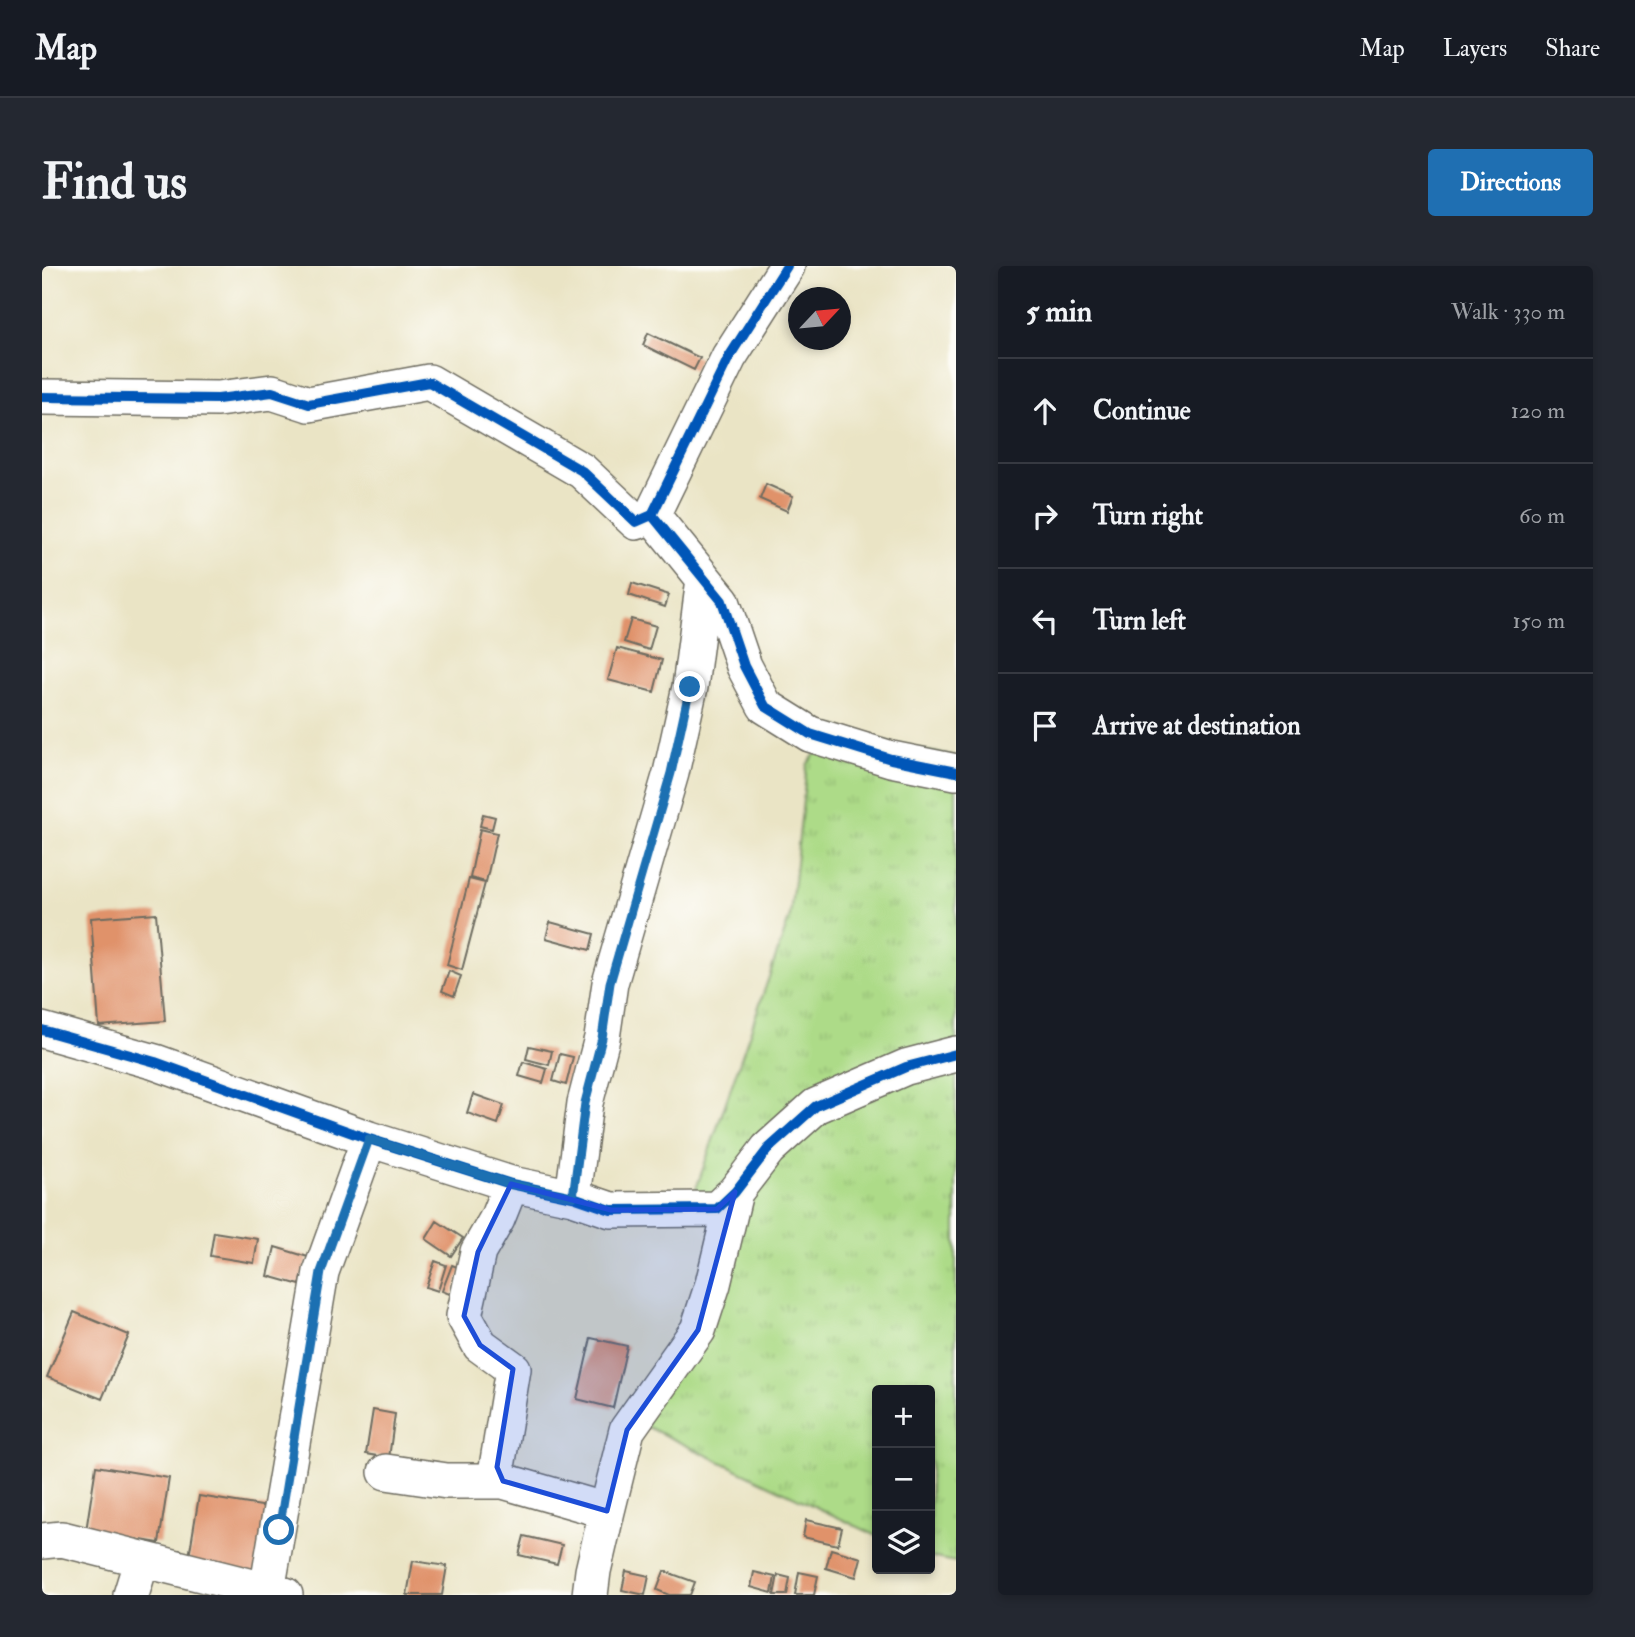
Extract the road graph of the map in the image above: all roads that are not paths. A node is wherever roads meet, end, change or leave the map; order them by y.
1 (787, 266) edge
2 (42, 397) edge
3 (652, 515) junction
4 (704, 579) junction
5 (956, 772) edge
6 (42, 1030) edge
7 (956, 1054) edge
8 (369, 1139) junction
9 (511, 1184) junction
10 (735, 1192) junction
11 (573, 1197) junction
12 (386, 1472) dead end
13 (503, 1481) junction
14 (607, 1511) junction
15 (42, 1541) edge
16 (142, 1559) junction
17 (276, 1593) edge
18 (131, 1595) edge
19 (590, 1595) edge

1 - 3 street
2 - 3 street
3 - 4 street
4 - 5 street
4 - 11 street
6 - 8 street
7 - 10 street
8 - 9 street
8 - 17 street
9 - 11 street
9 - 13 street
10 - 11 street
10 - 14 street
12 - 13 street
13 - 14 street
14 - 19 street
15 - 16 street
16 - 17 street
16 - 18 street

